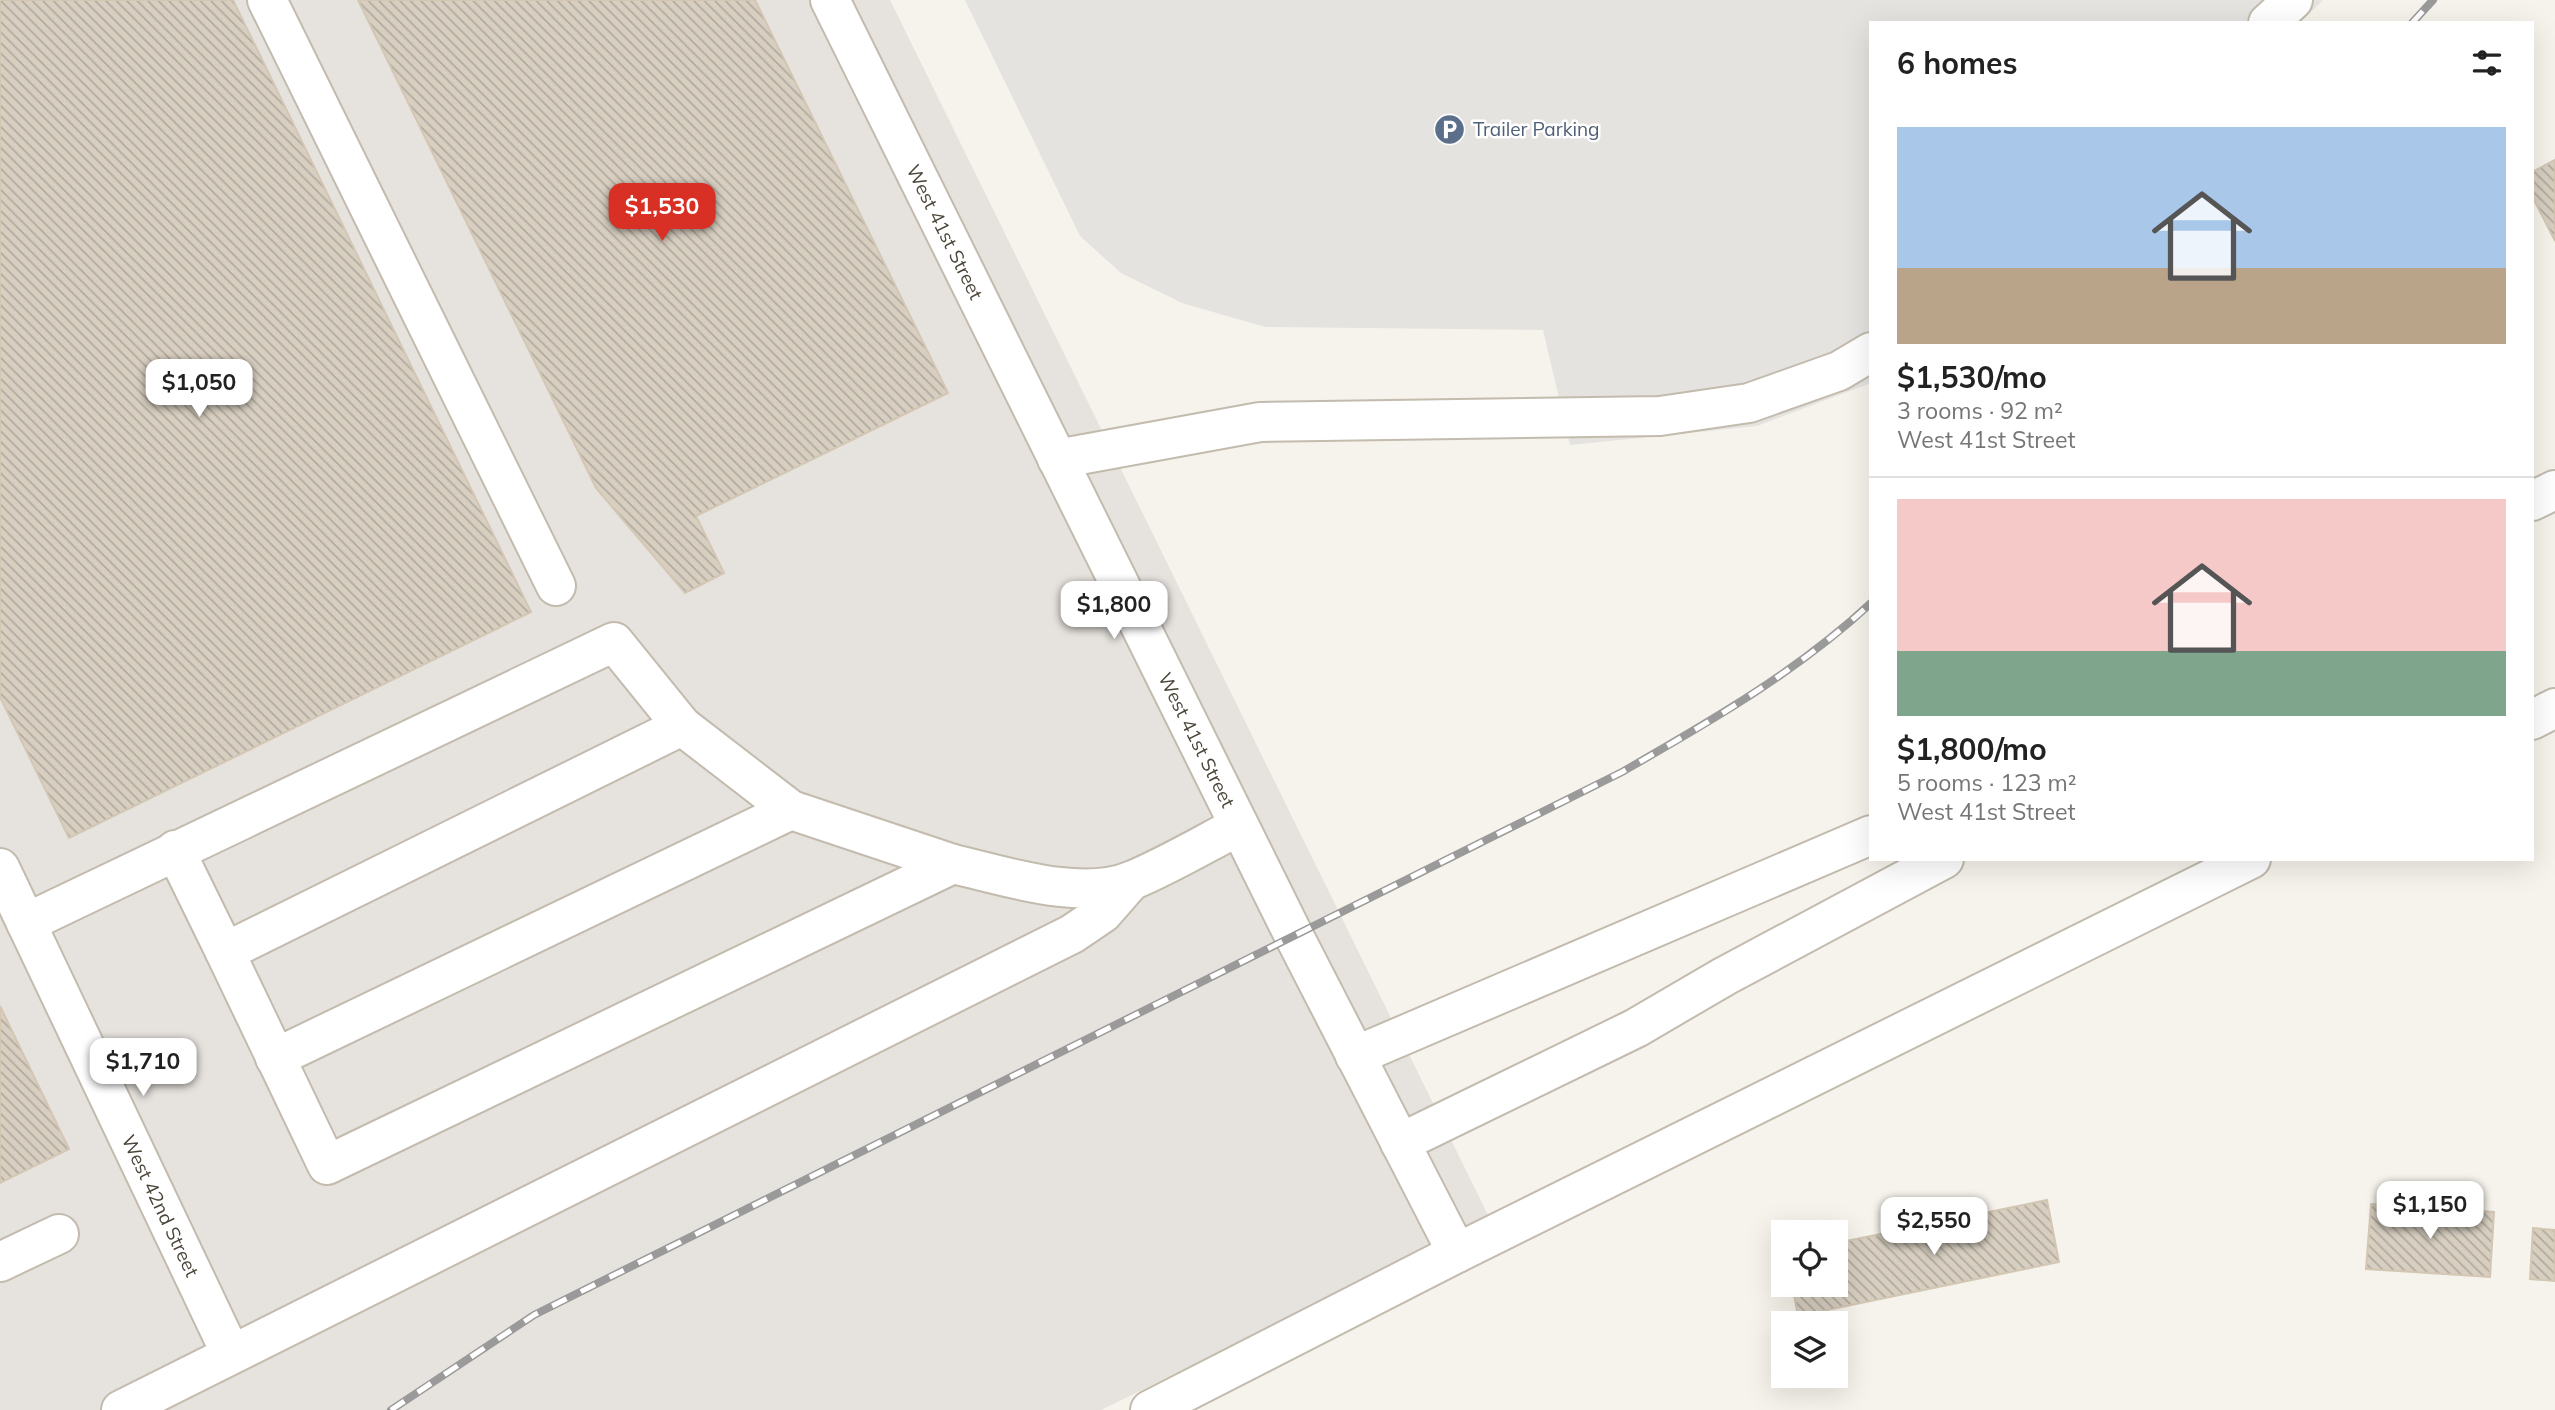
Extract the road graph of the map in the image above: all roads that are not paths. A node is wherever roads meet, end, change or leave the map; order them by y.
1 (267, 0) edge
2 (830, 0) edge
3 (2293, 0) edge
4 (2271, 21) edge
5 (1869, 353) edge
6 (1057, 459) junction
7 (2555, 490) edge
8 (2534, 500) edge
9 (556, 586) dead end
10 (2555, 708) edge
11 (2534, 719) edge
12 (682, 726) junction
13 (791, 810) junction
14 (1239, 826) junction
15 (1869, 836) edge
16 (175, 850) junction
17 (1940, 861) edge
18 (2247, 861) edge
19 (953, 864) junction
20 (0, 868) edge
21 (1131, 881) junction
22 (26, 923) junction
23 (225, 952) junction
24 (1355, 1056) junction
25 (275, 1058) junction
26 (1400, 1143) junction
27 (59, 1234) dead end
28 (1457, 1254) junction
29 (0, 1262) edge
30 (231, 1354) junction
31 (121, 1410) edge
32 (1150, 1410) edge

1 - 9 street
2 - 6 street, West 41st Street
3 - 4 street
5 - 6 street
6 - 14 street, West 41st Street
7 - 8 street
10 - 11 street
12 - 13 street
12 - 16 street
12 - 23 street
13 - 19 street
13 - 25 street
14 - 21 street
14 - 24 street, West 41st Street
15 - 24 street
16 - 22 street
16 - 23 street
17 - 26 street
18 - 28 street
19 - 21 street
19 - 25 street
20 - 22 street, West 42nd Street
21 - 30 street
22 - 30 street, West 42nd Street
23 - 25 street
24 - 26 street, West 41st Street
26 - 28 street, West 41st Street
27 - 29 street
28 - 32 street
30 - 31 street

